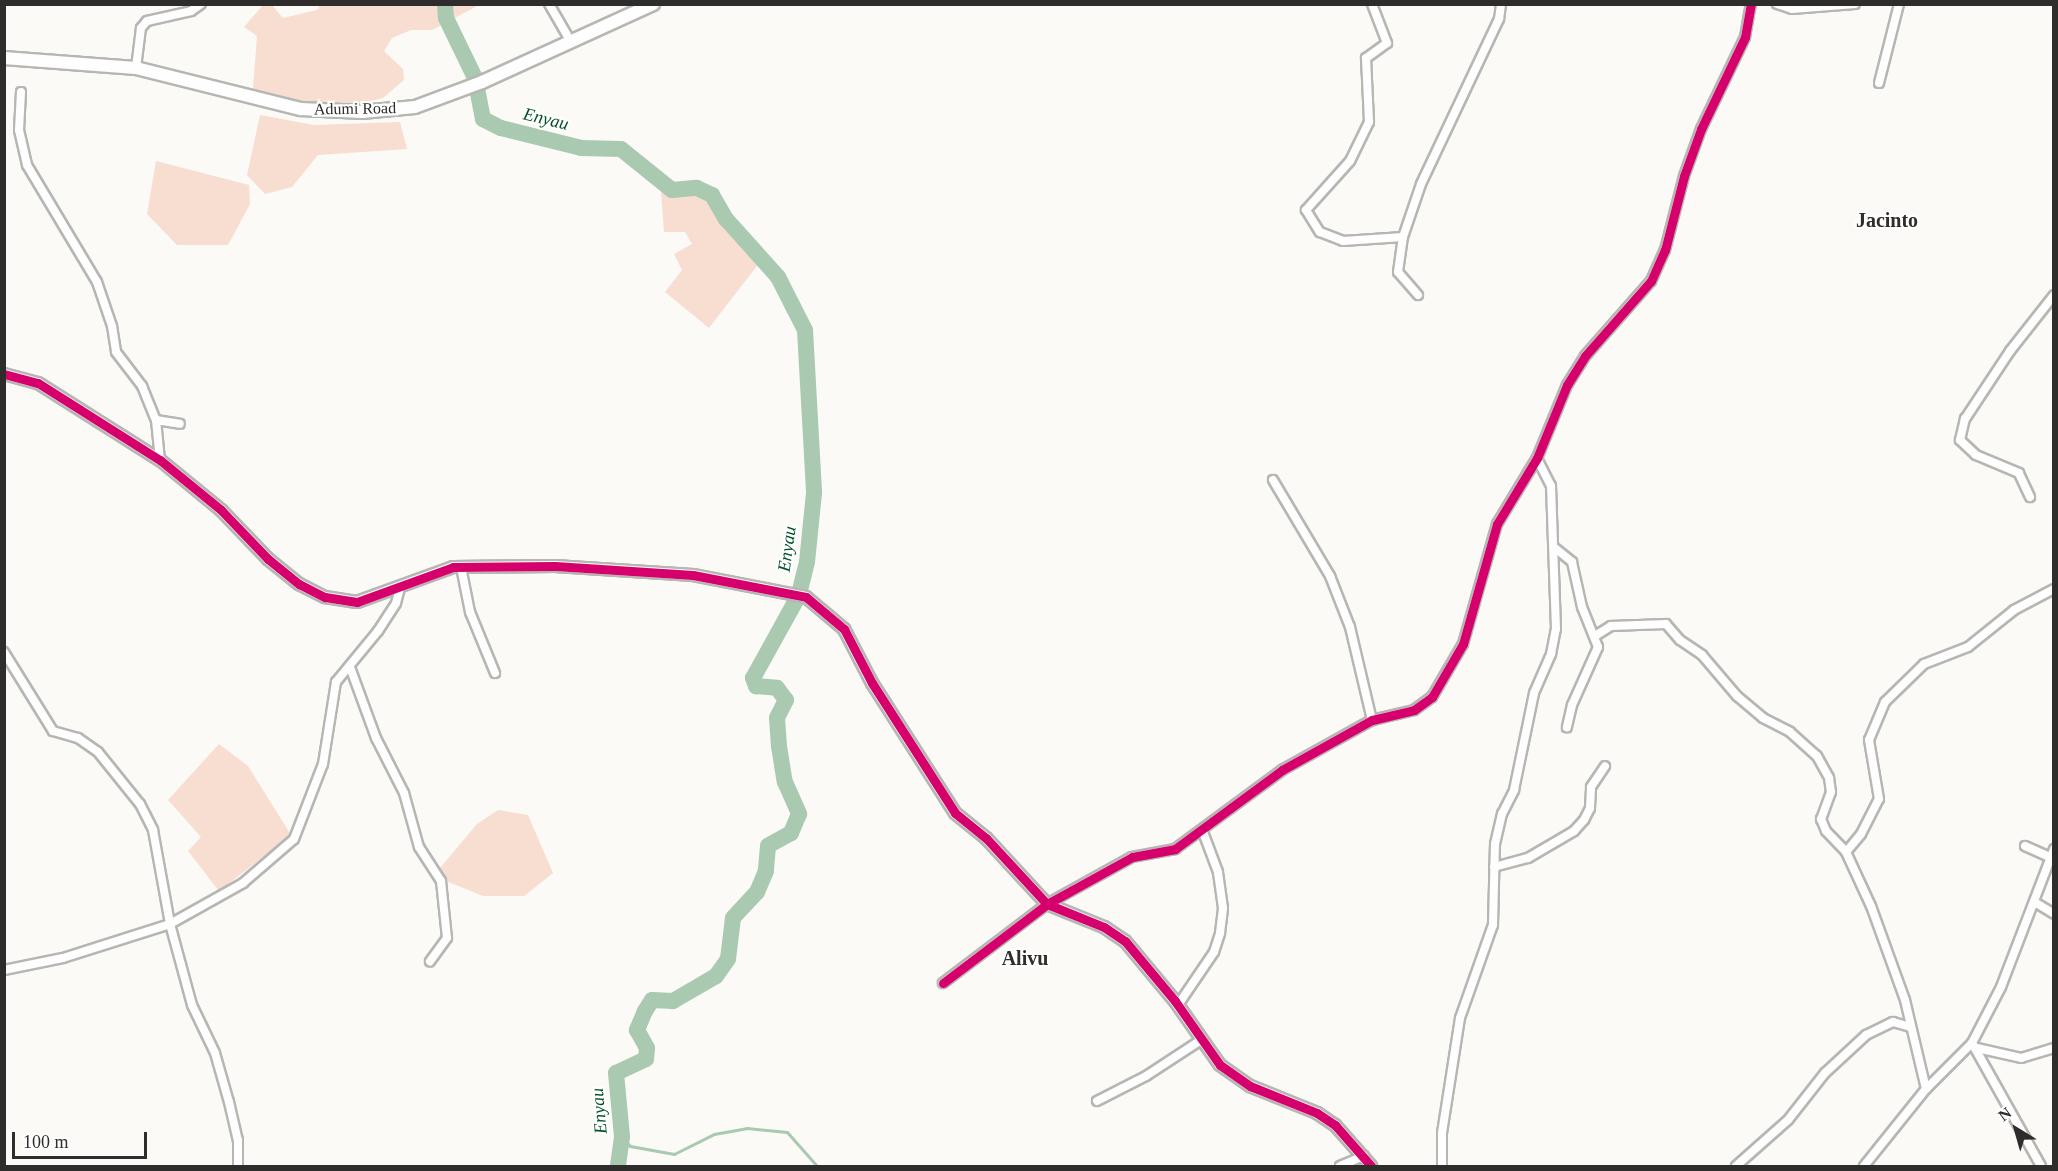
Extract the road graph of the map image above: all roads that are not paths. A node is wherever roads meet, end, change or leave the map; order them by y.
1 (201, 4) edge
2 (549, 4) edge
3 (653, 4) edge
4 (1372, 4) edge
5 (1501, 4) edge
6 (1751, 4) edge
7 (1777, 4) edge
8 (1855, 4) edge
9 (1899, 4) edge
10 (571, 42) junction
11 (4, 58) edge
12 (136, 68) junction
13 (1879, 83) dead end
14 (21, 92) dead end
15 (1404, 237) junction
16 (1418, 295) dead end
17 (2054, 295) edge
18 (4, 374) edge
19 (156, 420) junction
20 (180, 424) dead end
21 (1538, 458) junction
22 (160, 460) junction
23 (1273, 480) dead end
24 (2030, 497) dead end
25 (1555, 548) junction
26 (461, 567) junction
27 (400, 588) junction
28 (2054, 589) edge
29 (1595, 636) junction
30 (4, 652) edge
31 (350, 667) junction
32 (495, 673) dead end
33 (1372, 720) junction
34 (1567, 727) dead end
35 (1605, 766) dead end
36 (1203, 832) junction
37 (2025, 846) dead end
38 (1846, 852) junction
39 (2052, 853) edge
40 (1494, 867) junction
41 (2036, 903) junction
42 (1047, 904) junction
43 (2054, 914) edge
44 (170, 924) junction
45 (430, 962) dead end
46 (4, 970) edge
47 (943, 983) dead end
48 (1178, 1005) junction
49 (1910, 1027) junction
50 (1202, 1040) junction
51 (1975, 1046) junction
52 (2054, 1048) edge
53 (1926, 1089) junction
54 (1097, 1101) dead end
55 (1364, 1156) junction
56 (238, 1167) edge
57 (1340, 1167) edge
58 (1371, 1167) edge
59 (1442, 1167) edge
60 (1736, 1167) edge
61 (1864, 1167) edge
62 (2041, 1167) edge

1 - 12 street
2 - 10 street
3 - 10 main road, Adumi Road
4 - 15 street
5 - 15 street
6 - 21 street
7 - 8 street
9 - 13 street
10 - 12 main road, Adumi Road
11 - 12 main road, Adumi Road
14 - 19 street
15 - 16 street
17 - 24 street
18 - 22 street
19 - 20 street
19 - 22 street
21 - 25 street
21 - 33 street
22 - 27 street
23 - 33 street
25 - 29 street
25 - 40 street
26 - 27 street
26 - 32 street
26 - 42 street
27 - 31 street
28 - 38 street
29 - 34 street
29 - 38 street
30 - 44 street
31 - 44 street
31 - 45 street
33 - 36 street
35 - 40 street
36 - 42 street
36 - 48 street
37 - 39 street
38 - 49 street
39 - 41 street
40 - 59 street
41 - 43 street
41 - 51 street
42 - 47 street
42 - 48 street
44 - 46 street
44 - 56 street
48 - 50 street
49 - 53 street
49 - 60 street
50 - 54 street
50 - 55 street
51 - 52 street
51 - 53 street
51 - 62 street
53 - 61 street
55 - 57 street
55 - 58 street

